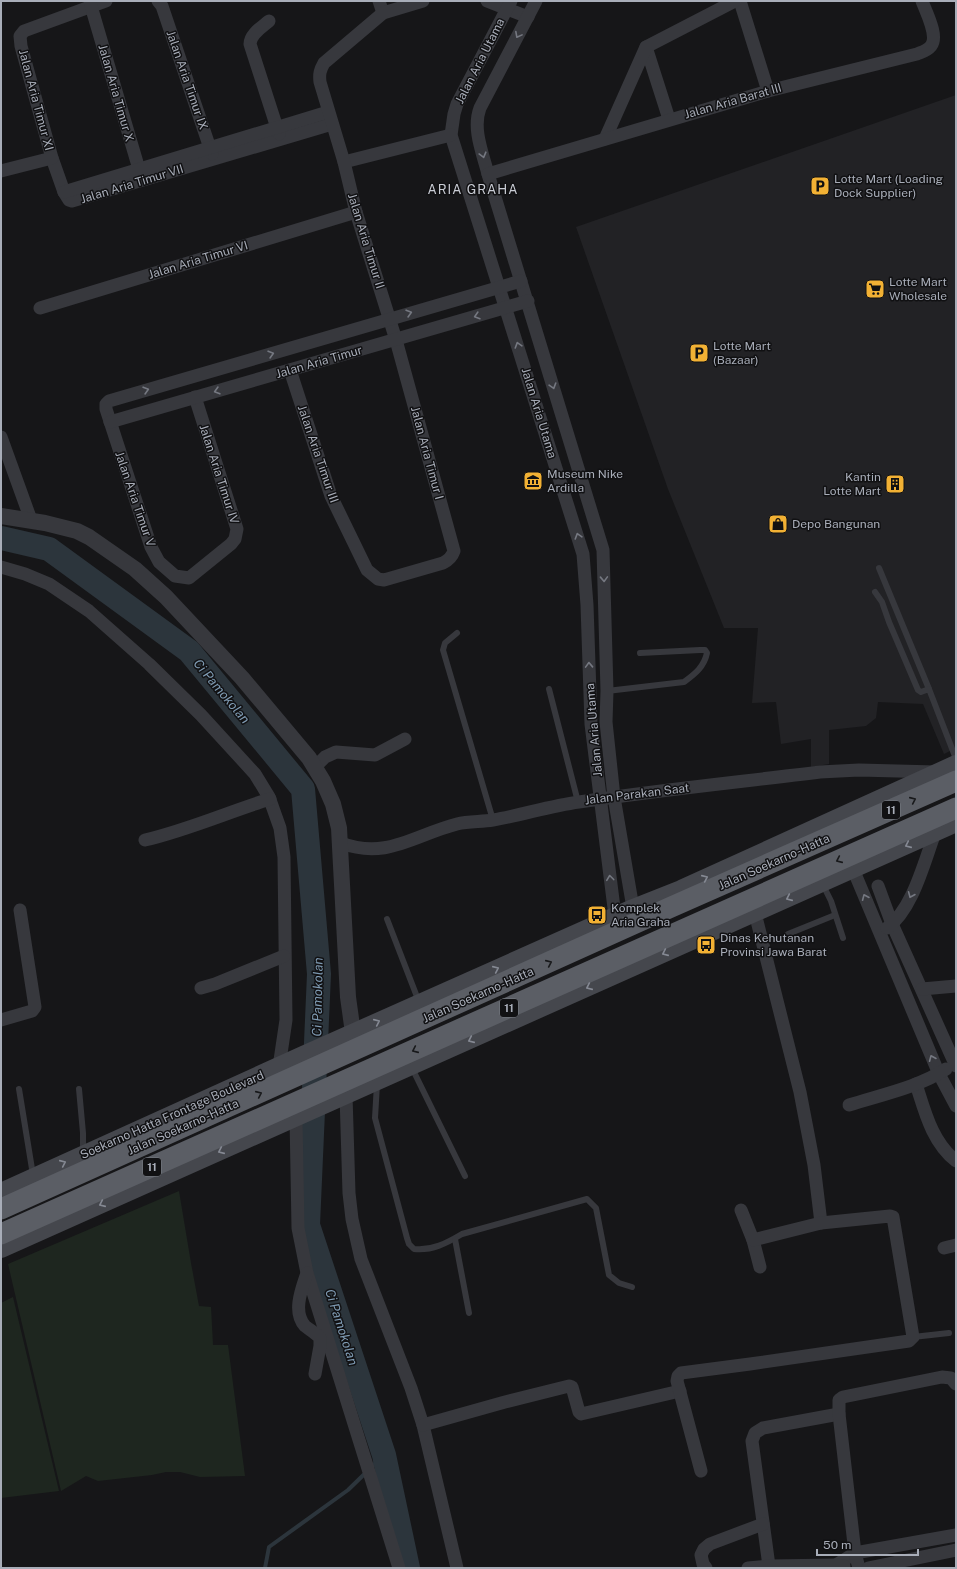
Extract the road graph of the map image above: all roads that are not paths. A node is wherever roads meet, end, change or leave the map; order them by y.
1 (106, 1) edge
2 (158, 1) edge
3 (423, 1) edge
4 (487, 1) edge
5 (536, 1) edge
6 (735, 1) edge
7 (740, 1) edge
8 (922, 1) edge
9 (509, 5) edge
10 (91, 6) junction
11 (381, 7) edge
12 (528, 17) junction
13 (269, 22) dead end
14 (646, 48) junction
15 (768, 91) junction
16 (330, 118) junction
17 (669, 119) junction
18 (277, 126) junction
19 (451, 135) junction
20 (605, 139) junction
21 (281, 140) junction
22 (212, 153) junction
23 (52, 158) junction
24 (344, 162) junction
25 (1, 171) edge
26 (140, 174) junction
27 (488, 174) junction
28 (64, 192) joint
29 (356, 212) junction
30 (522, 281) junction
31 (500, 287) junction
32 (528, 301) junction
33 (506, 307) junction
34 (40, 308) dead end
35 (390, 319) junction
36 (396, 340) junction
37 (241, 362) junction
38 (290, 370) junction
39 (246, 382) junction
40 (195, 397) junction
41 (109, 401) joint
42 (110, 422) junction
43 (1, 437) edge
44 (1, 516) edge
45 (31, 520) junction
46 (602, 550) junction
47 (583, 554) junction
48 (443, 563) joint
49 (1, 567) edge
50 (879, 568) dead end
51 (189, 578) joint
52 (875, 592) dead end
53 (457, 633) dead end
54 (640, 653) dead end
55 (549, 689) dead end
56 (929, 689) junction
57 (607, 691) junction
58 (606, 722) junction
59 (591, 724) junction
60 (405, 740) dead end
61 (956, 759) edge
62 (956, 764) edge
63 (315, 768) junction
64 (947, 776) edge
65 (614, 797) junction
66 (270, 799) junction
67 (600, 799) junction
68 (578, 802) junction
69 (956, 808) edge
70 (856, 810) junction
71 (493, 820) junction
72 (956, 823) edge
73 (935, 833) junction
74 (826, 839) junction
75 (145, 840) dead end
76 (341, 843) junction
77 (853, 869) junction
78 (822, 883) junction
79 (878, 886) dead end
80 (681, 889) junction
81 (669, 908) junction
82 (20, 910) dead end
83 (755, 913) junction
84 (835, 915) junction
85 (625, 917) junction
86 (387, 919) dead end
87 (892, 924) junction
88 (680, 931) junction
89 (880, 932) junction
90 (788, 934) dead end
91 (843, 938) dead end
92 (640, 950) junction
93 (284, 956) junction
94 (625, 971) junction
95 (956, 986) edge
96 (201, 988) dead end
97 (922, 989) junction
98 (420, 1003) junction
99 (1, 1020) edge
100 (347, 1035) junction
101 (956, 1064) edge
102 (302, 1065) junction
103 (412, 1066) junction
104 (279, 1067) junction
105 (939, 1074) junction
106 (377, 1081) junction
107 (916, 1084) junction
108 (79, 1088) dead end
109 (19, 1089) dead end
110 (339, 1094) junction
111 (848, 1105) dead end
112 (956, 1106) edge
113 (296, 1110) junction
114 (247, 1139) joint
115 (83, 1155) junction
116 (956, 1161) edge
117 (465, 1176) dead end
118 (34, 1177) junction
119 (1, 1197) edge
120 (741, 1210) dead end
121 (821, 1223) junction
122 (1, 1234) edge
123 (455, 1238) junction
124 (753, 1240) junction
125 (1, 1249) edge
126 (760, 1267) dead end
127 (307, 1273) junction
128 (632, 1287) dead end
129 (469, 1313) dead end
130 (949, 1333) dead end
131 (913, 1337) junction
132 (315, 1374) dead end
133 (956, 1384) edge
134 (680, 1391) junction
135 (839, 1414) junction
136 (423, 1425) junction
137 (700, 1471) dead end
138 (763, 1524) junction
139 (956, 1535) edge
140 (956, 1550) edge
141 (855, 1553) junction
142 (836, 1565) junction
143 (770, 1566) junction
144 (399, 1568) edge
145 (457, 1568) edge
146 (706, 1568) edge
147 (748, 1568) edge
148 (851, 1568) edge
149 (859, 1568) edge
150 (868, 1568) edge

1 - 10 street
2 - 22 street, Jalan Aria Timur IX
3 - 11 street
4 - 9 street
5 - 12 street, Jalan Aria Utama
6 - 14 street
7 - 15 street
8 - 15 street, Jalan Aria Barat III
9 - 12 street
9 - 19 street, Jalan Aria Utama
10 - 23 street, Jalan Aria Timur XI
10 - 26 street, Jalan Aria Timur X
11 - 16 street, Jalan Aria Timur II
12 -> 27 street, Jalan Aria Utama
13 - 18 street
14 - 17 street
14 - 20 street
15 - 17 street, Jalan Aria Barat III
16 - 18 street, Jalan Aria Timur VII
16 - 21 street, Jalan Aria Timur VII
16 - 24 street, Jalan Aria Timur II
17 - 20 street, Jalan Aria Barat III
18 - 21 street
18 - 22 street, Jalan Aria Timur VII
19 - 24 street
19 - 31 street, Jalan Aria Utama
20 - 27 street, Jalan Aria Barat III
21 - 22 street, Jalan Aria Timur VII
22 - 26 street, Jalan Aria Timur VII
23 - 25 street
23 - 28 street, Jalan Aria Timur XI
24 - 29 street, Jalan Aria Timur II
26 - 28 street, Jalan Aria Timur VII
27 - 30 street, Jalan Aria Utama
29 - 34 street, Jalan Aria Timur VI
29 - 35 street, Jalan Aria Timur II
30 - 31 street, Jalan Aria Timur
30 - 32 street, Jalan Aria Utama
31 - 33 street, Jalan Aria Utama
35 -> 31 street, Jalan Aria Timur
32 - 33 street, Jalan Aria Timur
32 -> 46 street, Jalan Aria Utama
33 -> 36 street, Jalan Aria Timur
47 -> 33 street, Jalan Aria Utama
35 - 36 street, Jalan Aria Timur II
37 -> 35 street, Jalan Aria Timur
36 - 38 street, Jalan Aria Timur
36 - 48 street, Jalan Aria Timur I
37 - 39 street
41 -> 37 street, Jalan Aria Timur
38 - 39 street, Jalan Aria Timur
38 - 48 street, Jalan Aria Timur III
39 -> 40 street, Jalan Aria Timur
40 - 42 street, Jalan Aria Timur
40 - 51 street, Jalan Aria Timur IV
41 - 42 street, Jalan Aria Timur V
42 - 51 street, Jalan Aria Timur V
43 - 45 street
44 - 45 street
45 - 63 street
46 - 47 street
46 -> 57 street, Jalan Aria Utama
59 -> 47 street, Jalan Aria Utama
49 - 66 street
50 - 56 lane
52 - 56 lane
53 - 71 lane
54 - 57 lane
55 - 68 lane
56 - 61 lane
57 - 58 street, Jalan Aria Utama
58 - 59 street
58 - 65 street, Jalan Aria Utama
59 - 67 street, Jalan Aria Utama
60 - 63 street
62 - 64 main road, Jalan Soekarno-Hatta
63 - 76 street
64 - 65 street, Jalan Parakan Saat
64 - 70 main road
74 -> 64 highway, Jalan Soekarno-Hatta / 11
65 - 67 street, Jalan Parakan Saat
65 - 85 street, Jalan Aria Utama
66 - 75 street
66 - 93 street
67 - 68 street, Jalan Parakan Saat
85 -> 67 street, Jalan Aria Utama
68 - 71 street, Jalan Parakan Saat
69 -> 88 highway, Jalan Soekarno-Hatta / 11
70 - 74 highway
80 -> 70 main road, Jalan Soekarno-Hatta
71 - 76 street, Jalan Parakan Saat
72 - 73 main road, Jalan Soekarno-Hatta
73 -> 77 main road, Jalan Soekarno-Hatta
73 -> 87 street
74 - 81 highway, Jalan Soekarno-Hatta / 11
76 - 100 street
77 - 78 main road, Jalan Soekarno-Hatta
89 -> 77 street
78 -> 83 main road, Jalan Soekarno-Hatta
78 - 84 lane
79 - 87 street
80 - 81 highway
80 - 85 main road, Jalan Soekarno-Hatta
81 - 85 highway, Jalan Soekarno-Hatta / 11
81 - 88 highway
82 - 99 street
83 -> 94 main road, Jalan Soekarno-Hatta
83 - 121 street
84 - 90 lane
84 - 91 lane
85 - 92 highway
98 -> 85 main road, Jalan Soekarno-Hatta
102 -> 85 highway, Jalan Soekarno-Hatta / 11
86 - 98 lane
87 - 89 street
87 - 97 street
88 - 92 highway, Jalan Soekarno-Hatta / 11
105 -> 89 street
92 - 94 highway
92 -> 110 highway, Jalan Soekarno-Hatta / 11
93 - 96 street
93 - 104 street
94 -> 103 main road, Jalan Soekarno-Hatta
95 - 97 street
97 - 101 street
100 -> 98 main road, Jalan Soekarno-Hatta
100 - 102 main road, Soekarno Hatta Frontage Boulevard
101 - 105 street
102 - 104 main road, Soekarno Hatta Frontage Boulevard
119 -> 102 highway, Jalan Soekarno-Hatta / 11
103 - 106 main road, Jalan Soekarno-Hatta
103 - 117 lane
104 - 115 main road, Soekarno Hatta Frontage Boulevard
105 - 107 street
105 - 112 street
106 - 110 main road, Jalan Soekarno-Hatta
106 - 123 lane
107 - 111 street
107 - 116 street
108 - 115 lane
109 - 118 lane
110 - 113 highway, Jalan Soekarno-Hatta / 11
110 - 136 street
113 - 114 highway
113 - 122 highway, Jalan Soekarno-Hatta / 11
113 - 127 street
114 -> 125 main road
118 -> 115 main road, Soekarno Hatta Frontage Boulevard
118 - 119 main road, Soekarno Hatta Frontage Boulevard
120 - 124 street
121 - 124 street
121 - 131 street
123 - 128 lane
123 - 129 lane
124 - 126 street
127 - 132 street
127 - 144 street
130 - 131 lane
131 - 134 street
133 - 135 street
134 - 136 street
134 - 137 street
135 - 138 street
135 - 141 street
136 - 145 street
138 - 143 street
138 - 146 street
139 - 141 street
140 - 150 street
141 - 142 street
141 - 149 street
142 - 143 street
142 - 148 street
143 - 147 street

